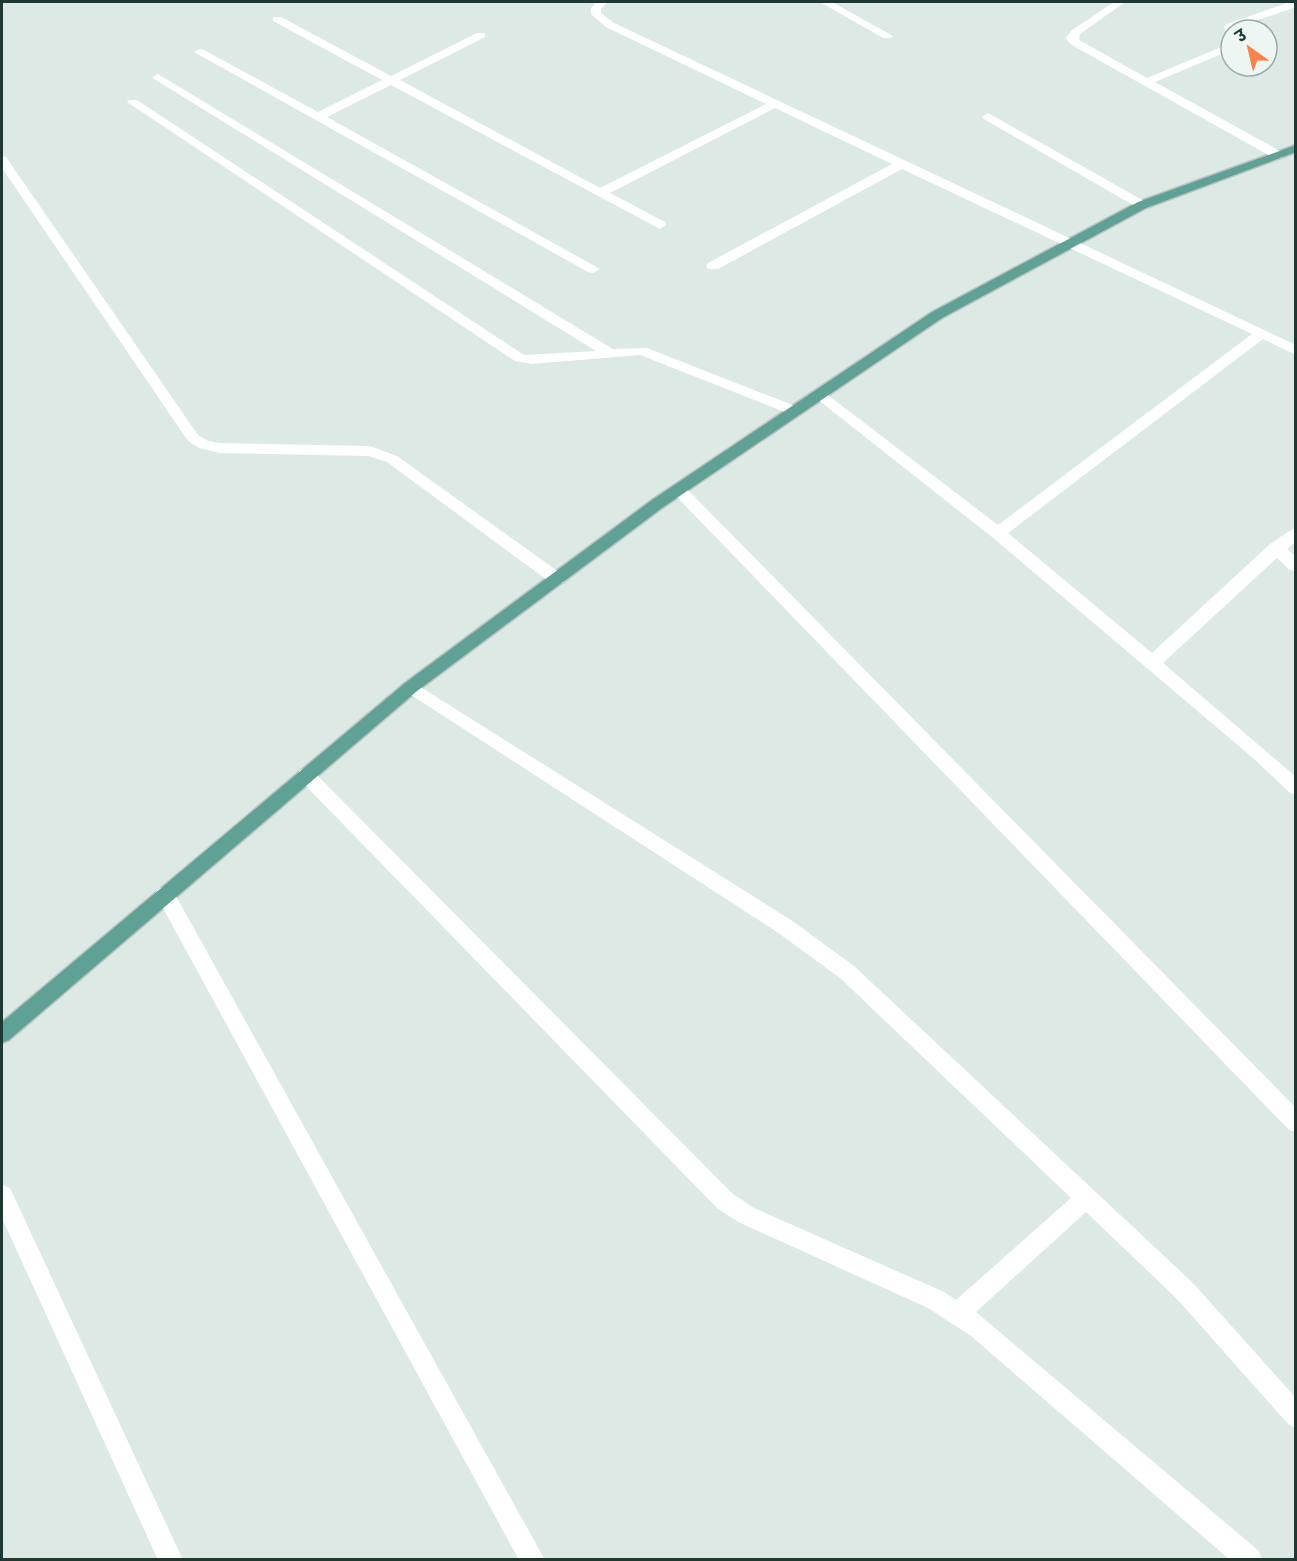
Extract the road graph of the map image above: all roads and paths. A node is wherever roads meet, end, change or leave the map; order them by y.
1 (602, 2) edge
2 (825, 2) edge
3 (1120, 2) edge
4 (1296, 3) edge
5 (1254, 18) edge
6 (277, 20) dead end
7 (481, 35) dead end
8 (887, 36) dead end
9 (1219, 51) edge
10 (200, 52) dead end
11 (158, 77) dead end
12 (390, 81) junction
13 (1146, 82) junction
14 (133, 102) dead end
15 (775, 104) junction
16 (318, 117) junction
17 (988, 117) dead end
18 (1296, 148) edge
19 (1278, 155) junction
20 (2, 160) edge
21 (902, 164) junction
22 (600, 193) junction
23 (1143, 205) junction
24 (660, 225) dead end
25 (1070, 245) junction
26 (713, 267) dead end
27 (593, 268) dead end
28 (1262, 333) junction
29 (1296, 336) edge
30 (1281, 342) junction
31 (1296, 351) edge
32 (610, 353) junction
33 (819, 395) junction
34 (795, 411) junction
35 (679, 490) junction
36 (1296, 532) edge
37 (998, 533) junction
38 (1276, 548) junction
39 (1296, 566) edge
40 (557, 579) junction
41 (1152, 663) junction
42 (411, 687) junction
43 (306, 775) junction
44 (1296, 788) edge
45 (165, 894) junction
46 (2, 1034) edge
47 (1296, 1124) edge
48 (2, 1195) edge
49 (1087, 1197) junction
50 (958, 1313) junction
51 (1296, 1416) edge
52 (171, 1560) edge
53 (533, 1560) edge
54 (1250, 1560) edge

1 - 15 street
2 - 8 street
3 - 13 street
4 - 5 street
6 - 12 street
7 - 12 street
9 - 13 street
10 - 16 street
11 - 32 street
12 - 16 street
12 - 22 street
13 - 19 street
14 - 32 street
15 - 21 street
15 - 22 street
16 - 27 street
17 - 23 street
18 - 19 main road
19 - 23 main road
20 - 40 street
21 - 25 street
21 - 26 street
22 - 24 street
23 - 25 main road
25 - 28 street
25 - 33 main road
28 - 30 street
28 - 37 street
29 - 30 street
30 - 31 street
32 - 34 street
33 - 34 main road
33 - 37 street
34 - 35 main road
35 - 40 main road
35 - 47 street
36 - 38 street
37 - 41 street
38 - 39 street
38 - 41 street
40 - 42 main road
41 - 44 street
42 - 43 main road
42 - 49 street
43 - 45 main road
43 - 50 street
45 - 46 main road
45 - 53 street
48 - 52 street
49 - 50 street
49 - 51 street
50 - 54 street

